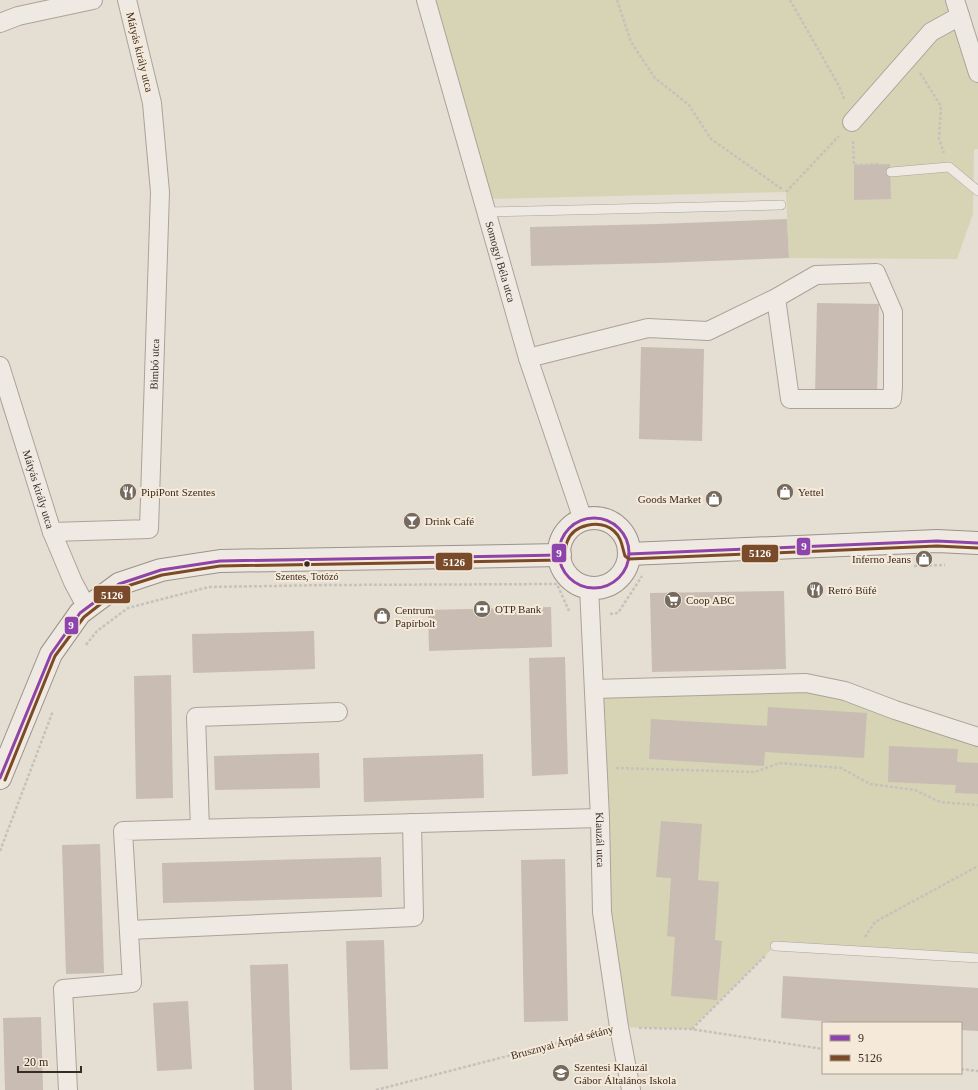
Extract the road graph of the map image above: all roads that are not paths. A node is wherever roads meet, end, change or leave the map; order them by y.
1 (93, 0) edge
2 (127, 0) edge
3 (426, 0) edge
4 (958, 8) edge
5 (0, 23) edge
6 (978, 73) edge
7 (152, 103) joint
8 (852, 122) road end
9 (893, 172) road end
10 (978, 191) edge
11 (781, 205) dead end
12 (486, 212) junction
13 (776, 298) junction
14 (528, 358) junction
15 (0, 366) edge
16 (582, 521) junction
17 (52, 532) junction
18 (978, 543) edge
19 (629, 554) junction
20 (560, 555) junction
21 (589, 588) junction
22 (87, 608) junction
23 (594, 689) junction
24 (338, 712) dead end
25 (978, 737) edge
26 (2, 766) edge
27 (600, 818) junction
28 (412, 823) junction
29 (200, 829) junction
30 (129, 930) junction
31 (775, 946) road end
32 (978, 958) edge
33 (68, 1090) edge
34 (631, 1090) edge

1 - 5 street
2 - 7 street, Mátyás király utca
3 - 12 street, Somogyi Béla utca
4 - 6 street
4 - 8 street
7 - 17 street, Bimbó utca
9 - 10 lane
11 - 12 lane
12 - 14 street, Somogyi Béla utca
13 - 13 street
13 - 14 street
14 - 16 street, Somogyi Béla utca
15 - 17 street, Mátyás király utca
16 - 19 street
16 - 20 street
17 - 22 street, Mátyás király utca
18 - 19 street
19 - 21 street
20 - 21 street
20 - 22 street
21 - 23 street, Klauzál utca
22 - 26 street
23 - 25 street
23 - 27 street, Klauzál utca
24 - 29 street
27 - 28 street
27 - 34 street, Klauzál utca
28 - 29 street
28 - 30 street
29 - 30 street
30 - 33 street
31 - 32 lane

